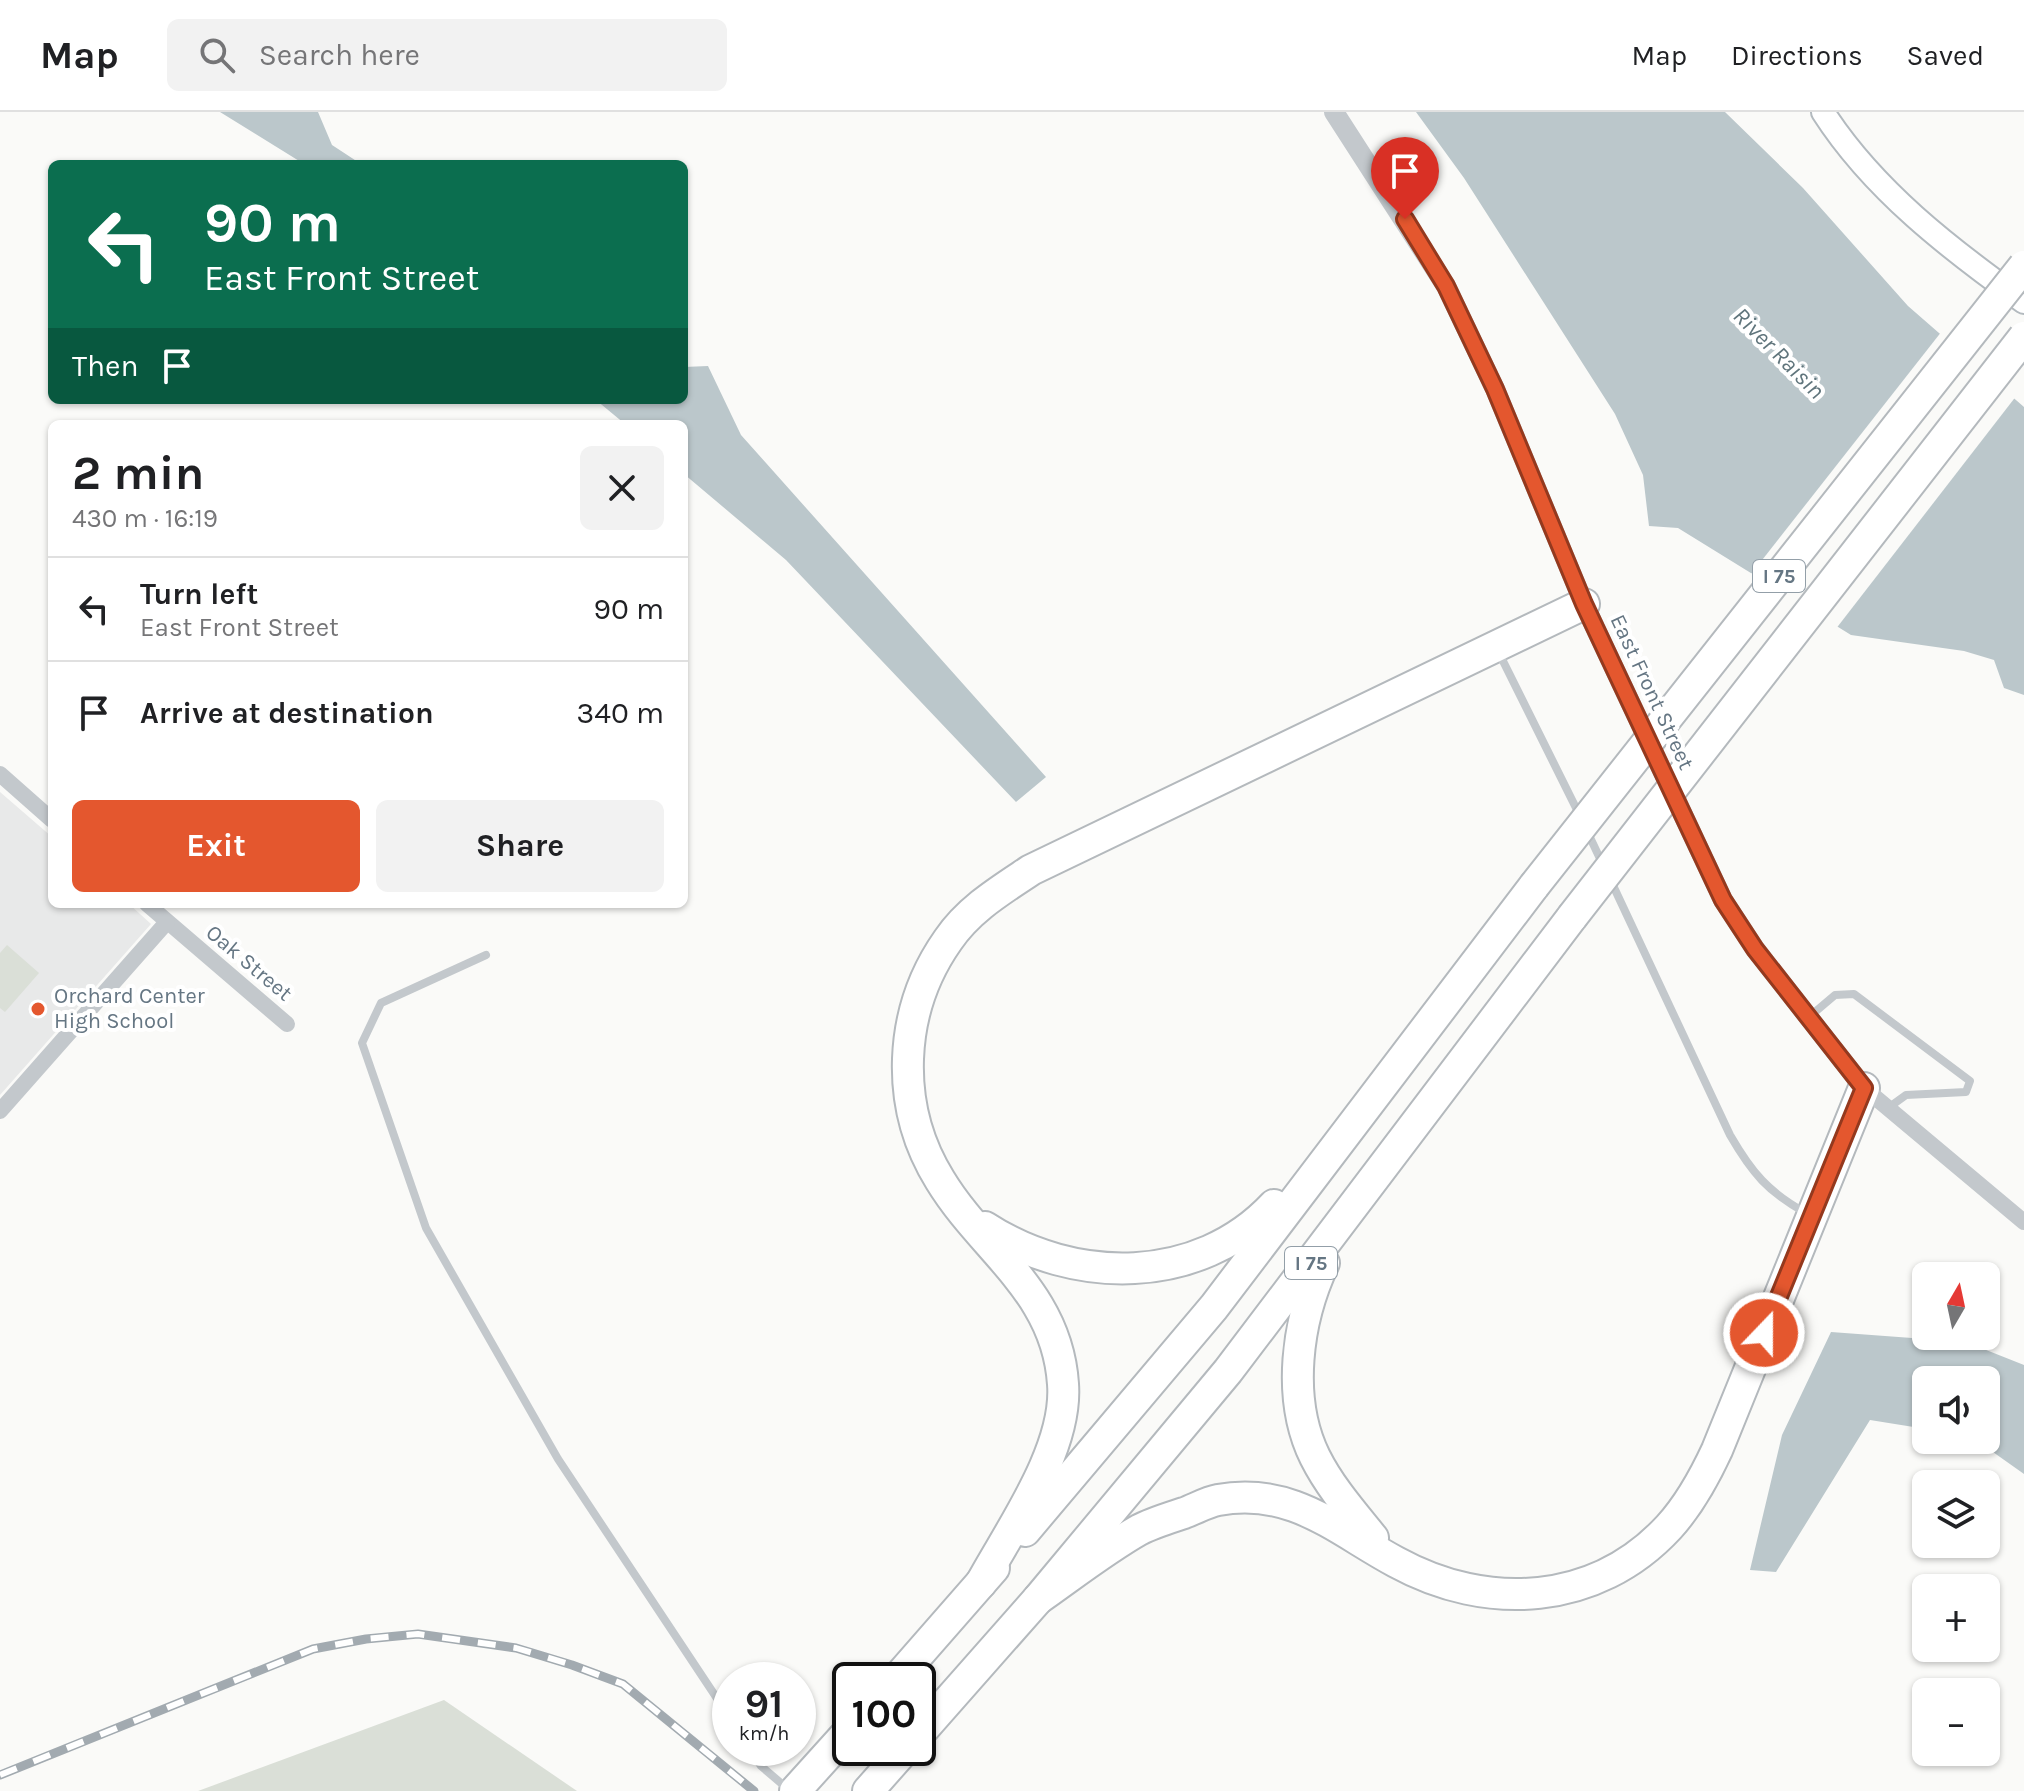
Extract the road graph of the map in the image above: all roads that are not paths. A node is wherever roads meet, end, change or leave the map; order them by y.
1 (1334, 112) edge
2 (1823, 112) edge
3 (2024, 266) edge
4 (2024, 302) edge
5 (2024, 337) edge
6 (1584, 604) junction
7 (1495, 645) junction
8 (0, 774) edge
9 (48, 816) edge
10 (151, 908) edge
11 (167, 922) junction
12 (486, 955) dead end
13 (1808, 1018) junction
14 (287, 1024) dead end
15 (1864, 1088) junction
16 (1888, 1108) junction
17 (0, 1111) edge
18 (1358, 1116) junction
19 (1383, 1168) junction
20 (969, 1216) junction
21 (1811, 1216) junction
22 (2024, 1222) edge
23 (1396, 1562) junction
24 (981, 1583) junction
25 (1038, 1599) junction
26 (912, 1662) edge
27 (712, 1691) edge
28 (936, 1715) edge
29 (832, 1749) edge
30 (761, 1766) edge
31 (890, 1766) edge
32 (797, 1786) edge
33 (868, 1791) edge

1 - 6 street, East Front Street
2 - 4 main road
3 - 18 highway, I 75, bridge
5 - 19 highway, I 75, bridge
6 - 7 highway
6 - 13 street, East Front Street
7 - 20 highway
7 - 21 lane
8 - 9 street
10 - 11 street, Oak Street
11 - 14 street, Oak Street
11 - 17 street
12 - 27 lane
13 - 15 street, East Front Street
13 - 16 lane
15 - 16 street, East Front Street
15 - 21 highway
16 - 22 street, East Front Street
18 - 20 highway
18 - 24 highway, I 75
19 - 23 highway
19 - 25 highway, I 75
20 - 24 highway
21 - 23 highway
23 - 25 highway
24 - 26 highway, I 75
25 - 28 highway, I 75
29 - 32 highway
30 - 32 lane
31 - 33 highway

